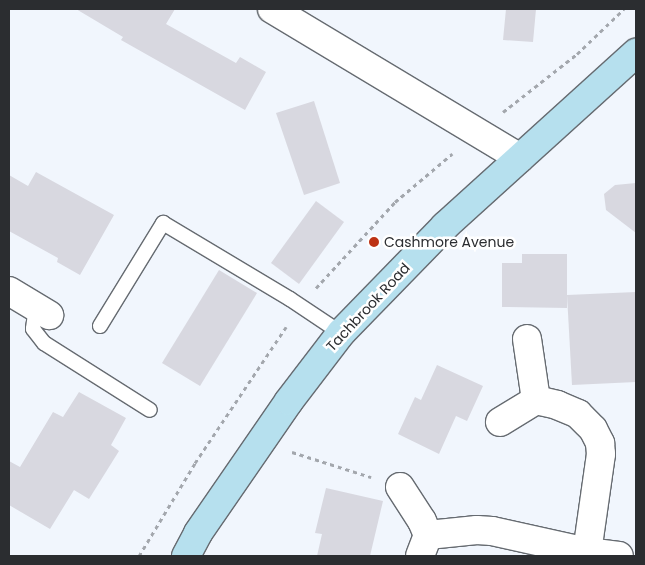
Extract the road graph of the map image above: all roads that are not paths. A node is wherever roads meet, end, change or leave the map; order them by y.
1 (272, 9) edge
2 (636, 53) edge
3 (520, 158) junction
4 (9, 291) edge
5 (42, 311) joint
6 (100, 326) dead end
7 (341, 333) junction
8 (527, 339) dead end
9 (536, 400) junction
10 (150, 410) dead end
11 (500, 422) dead end
12 (389, 485) road end
13 (424, 545) edge
14 (587, 552) junction
15 (186, 556) edge
16 (619, 556) edge

1 - 3 street
2 - 3 main road, Tachbrook Road
3 - 7 main road, Tachbrook Road
4 - 5 street
5 - 10 lane
6 - 7 lane
7 - 15 main road, Tachbrook Road
8 - 9 street
9 - 11 street
9 - 14 street
12 - 13 street
13 - 14 street
14 - 16 street

